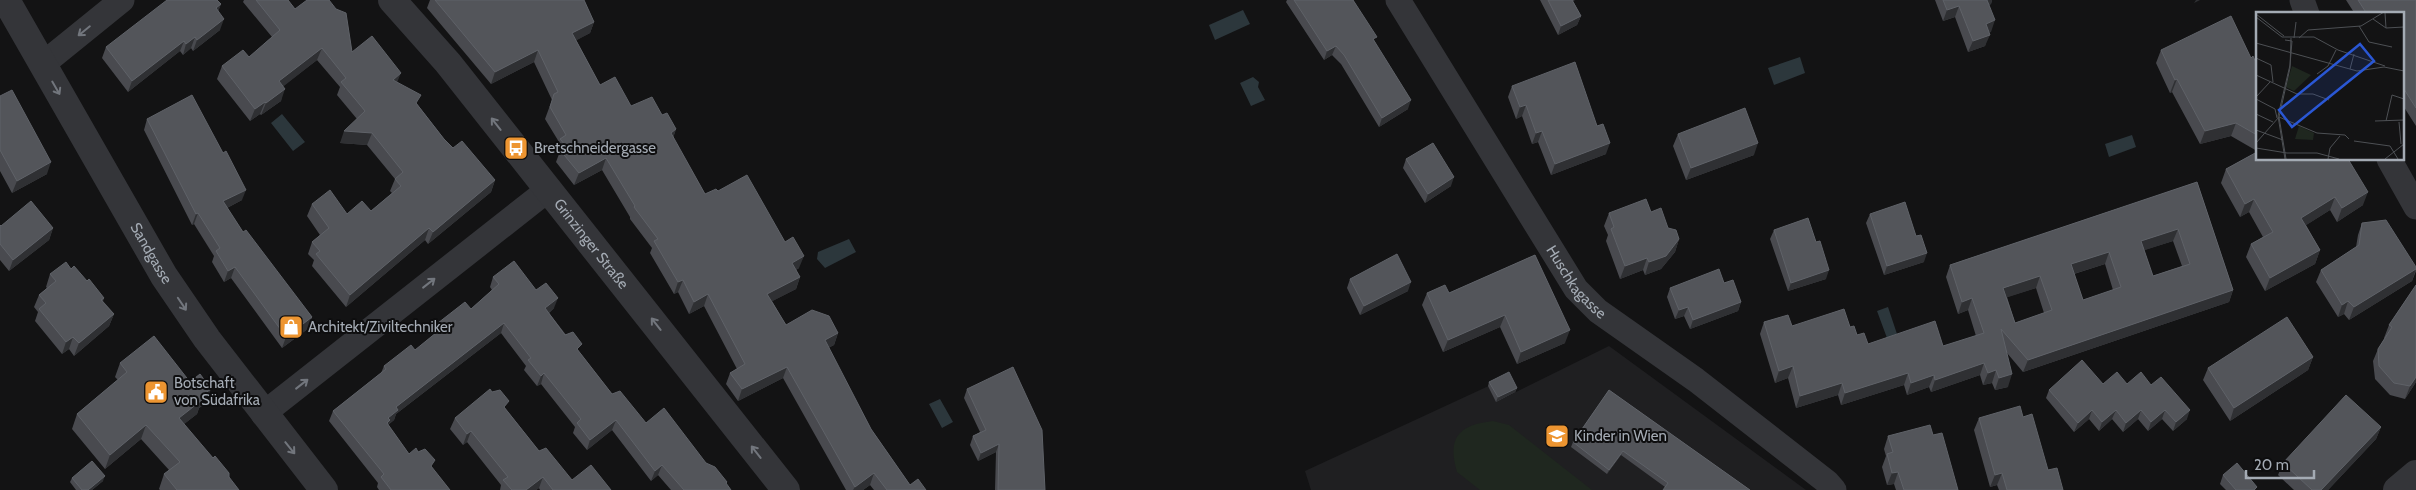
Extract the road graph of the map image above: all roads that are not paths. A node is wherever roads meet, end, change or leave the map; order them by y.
1 (6, 0) edge
2 (122, 0) edge
3 (392, 0) edge
4 (1398, 0) edge
5 (2302, 0) edge
6 (2306, 12) edge
7 (43, 64) junction
8 (2390, 160) edge
9 (549, 189) junction
10 (2416, 207) edge
11 (264, 414) junction
12 (2416, 474) edge
13 (324, 490) edge
14 (786, 490) edge
15 (1834, 490) edge
16 (2397, 490) edge

1 - 7 street, Sandgasse
2 -> 7 street
9 -> 3 street, Grinzinger Straße
4 - 15 street, Huschkagasse
5 - 6 street
7 -> 11 street, Sandgasse
8 - 10 street
11 -> 9 street
14 -> 9 street, Grinzinger Straße
11 -> 13 street, Sandgasse
12 - 16 street

